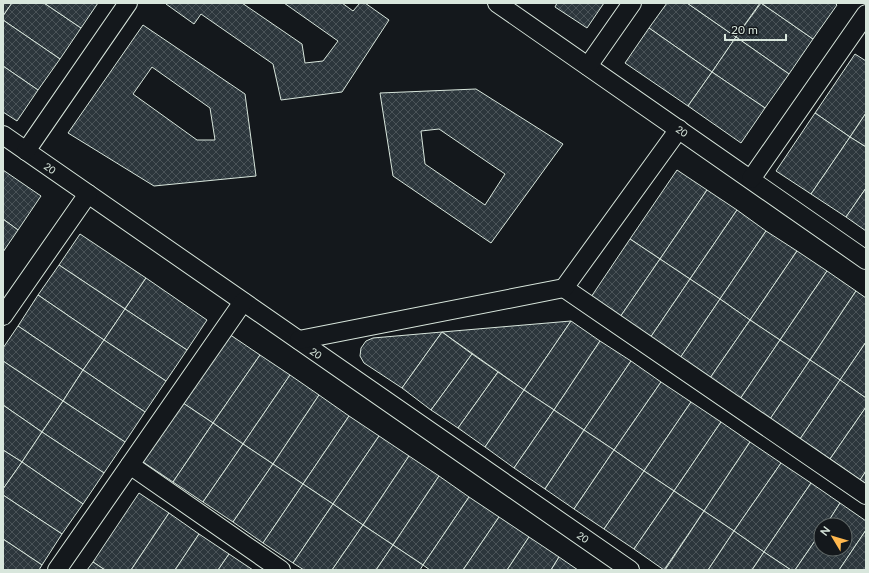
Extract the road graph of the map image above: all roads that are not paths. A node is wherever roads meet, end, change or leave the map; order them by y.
1 (128, 3) edge
2 (497, 3) edge
3 (632, 3) edge
4 (864, 23) edge
5 (588, 66) junction
6 (679, 129) junction
7 (3, 135) edge
8 (26, 151) junction
9 (751, 179) junction
10 (88, 194) junction
11 (866, 260) edge
12 (564, 288) junction
13 (243, 302) junction
14 (3, 316) edge
15 (299, 340) junction
16 (130, 465) junction
17 (866, 495) edge
18 (56, 570) edge
19 (281, 570) edge
20 (630, 570) edge

1 - 8 street
2 - 5 street, 20
3 - 5 street
4 - 9 street
5 - 6 street, 20
6 - 9 street, 20
6 - 12 street
7 - 8 street, 20
8 - 10 street, 20
9 - 11 street, 20
10 - 13 street, 20
10 - 14 street
12 - 15 street
12 - 17 street
13 - 15 street, 20
13 - 16 street
15 - 20 street, 20
16 - 18 street
16 - 19 street

